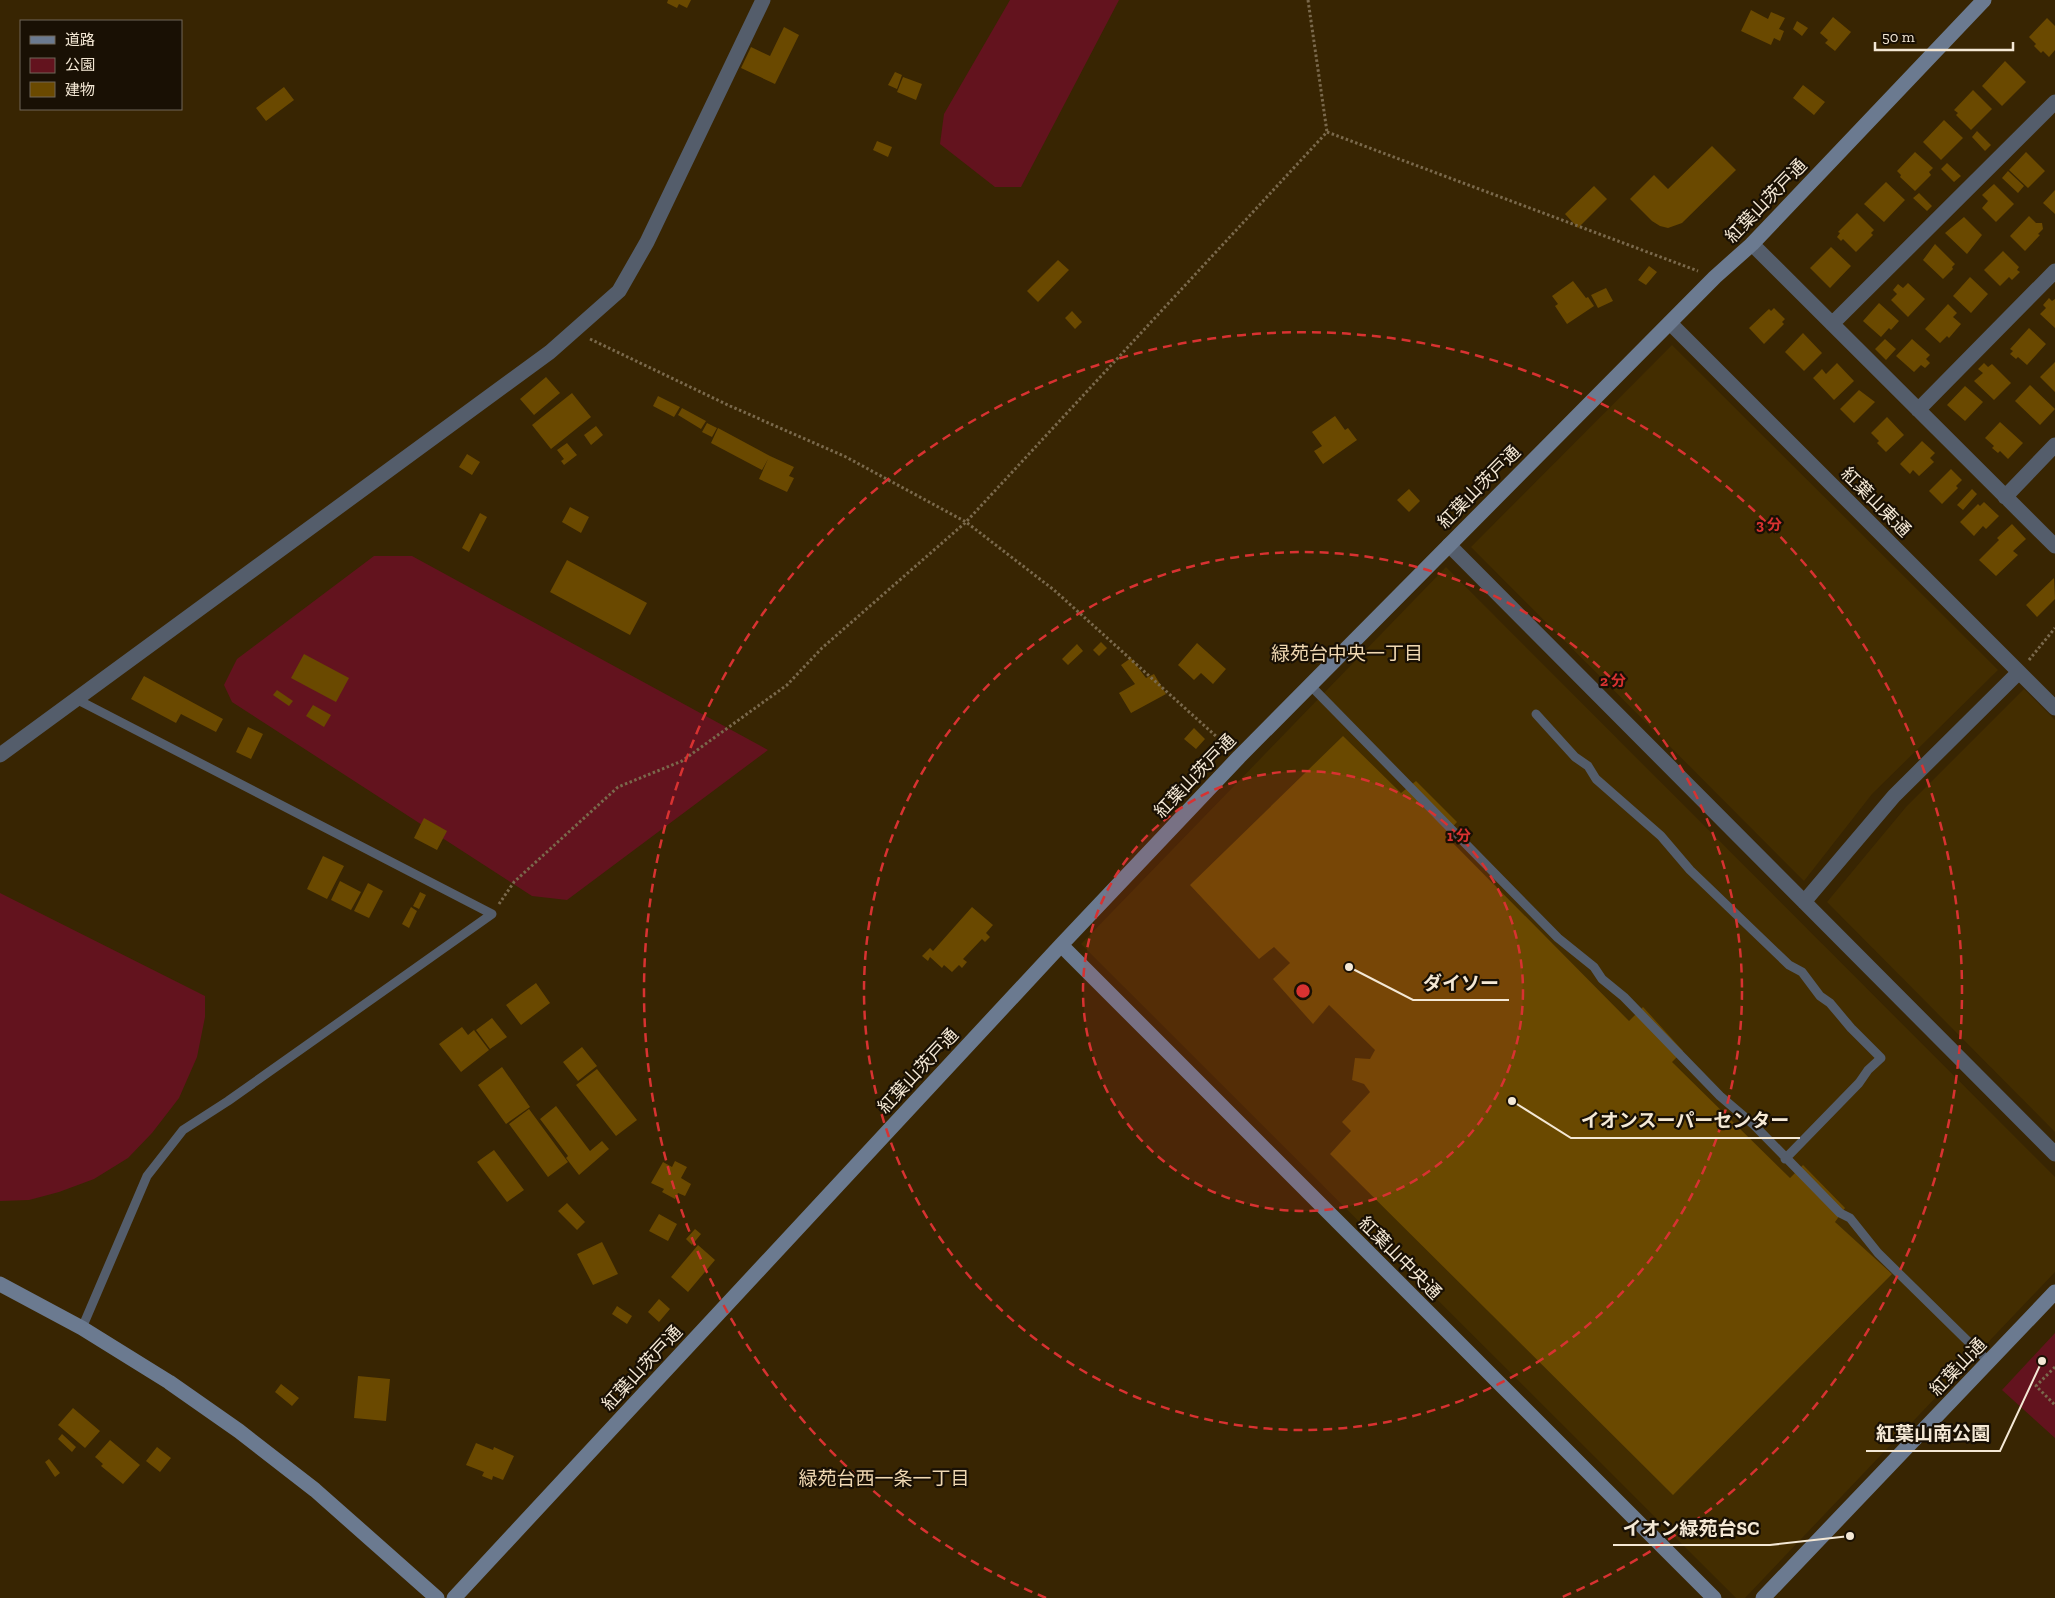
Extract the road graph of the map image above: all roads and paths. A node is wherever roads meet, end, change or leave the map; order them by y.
1 (763, 0) edge
2 (1308, 0) edge
3 (1984, 0) edge
4 (2055, 102) edge
5 (1327, 132) junction
6 (1752, 244) junction
7 (2055, 270) edge
8 (1715, 278) junction
9 (1670, 323) junction
10 (1832, 324) junction
11 (575, 331) junction
12 (1918, 410) junction
13 (2055, 445) edge
14 (2005, 496) junction
15 (966, 522) junction
16 (1449, 545) junction
17 (2055, 546) edge
18 (2055, 628) edge
19 (2024, 666) junction
20 (1310, 685) junction
21 (76, 699) junction
22 (2055, 708) edge
23 (1536, 714) dead end
24 (0, 755) edge
25 (1239, 757) junction
26 (1804, 902) junction
27 (492, 914) junction
28 (1061, 945) junction
29 (2055, 1154) edge
30 (1785, 1158) junction
31 (0, 1284) edge
32 (2055, 1292) edge
33 (82, 1328) junction
34 (1989, 1362) junction
35 (2055, 1367) edge
36 (2055, 1405) edge
37 (437, 1598) edge
38 (454, 1598) edge
39 (1714, 1598) edge
40 (1763, 1598) edge

1 - 11 street
2 - 5 path
3 - 6 street, 紅葉山茨戸通
4 - 10 street
5 - 8 path
5 - 15 path
6 - 8 street, 紅葉山茨戸通
6 - 10 street
7 - 12 street
8 - 9 street, 紅葉山茨戸通
9 - 16 street, 紅葉山茨戸通
9 - 19 street, 紅葉山東通
10 - 12 street
11 - 15 path
11 - 21 street
12 - 14 street
13 - 14 street
14 - 17 street
15 - 25 path
15 - 27 path
16 - 20 street, 紅葉山茨戸通
16 - 26 street
18 - 19 path
19 - 22 street, 紅葉山東通
19 - 26 street
20 - 25 street, 紅葉山茨戸通
20 - 30 lane
21 - 24 street
21 - 27 lane
23 - 30 lane
25 - 28 street, 紅葉山茨戸通
26 - 29 street
27 - 33 lane
28 - 38 street, 紅葉山茨戸通
28 - 39 street, 紅葉山中央通
30 - 34 lane
31 - 33 street
32 - 34 street, 紅葉山通
33 - 37 street
34 - 40 street, 紅葉山通
35 - 36 path

